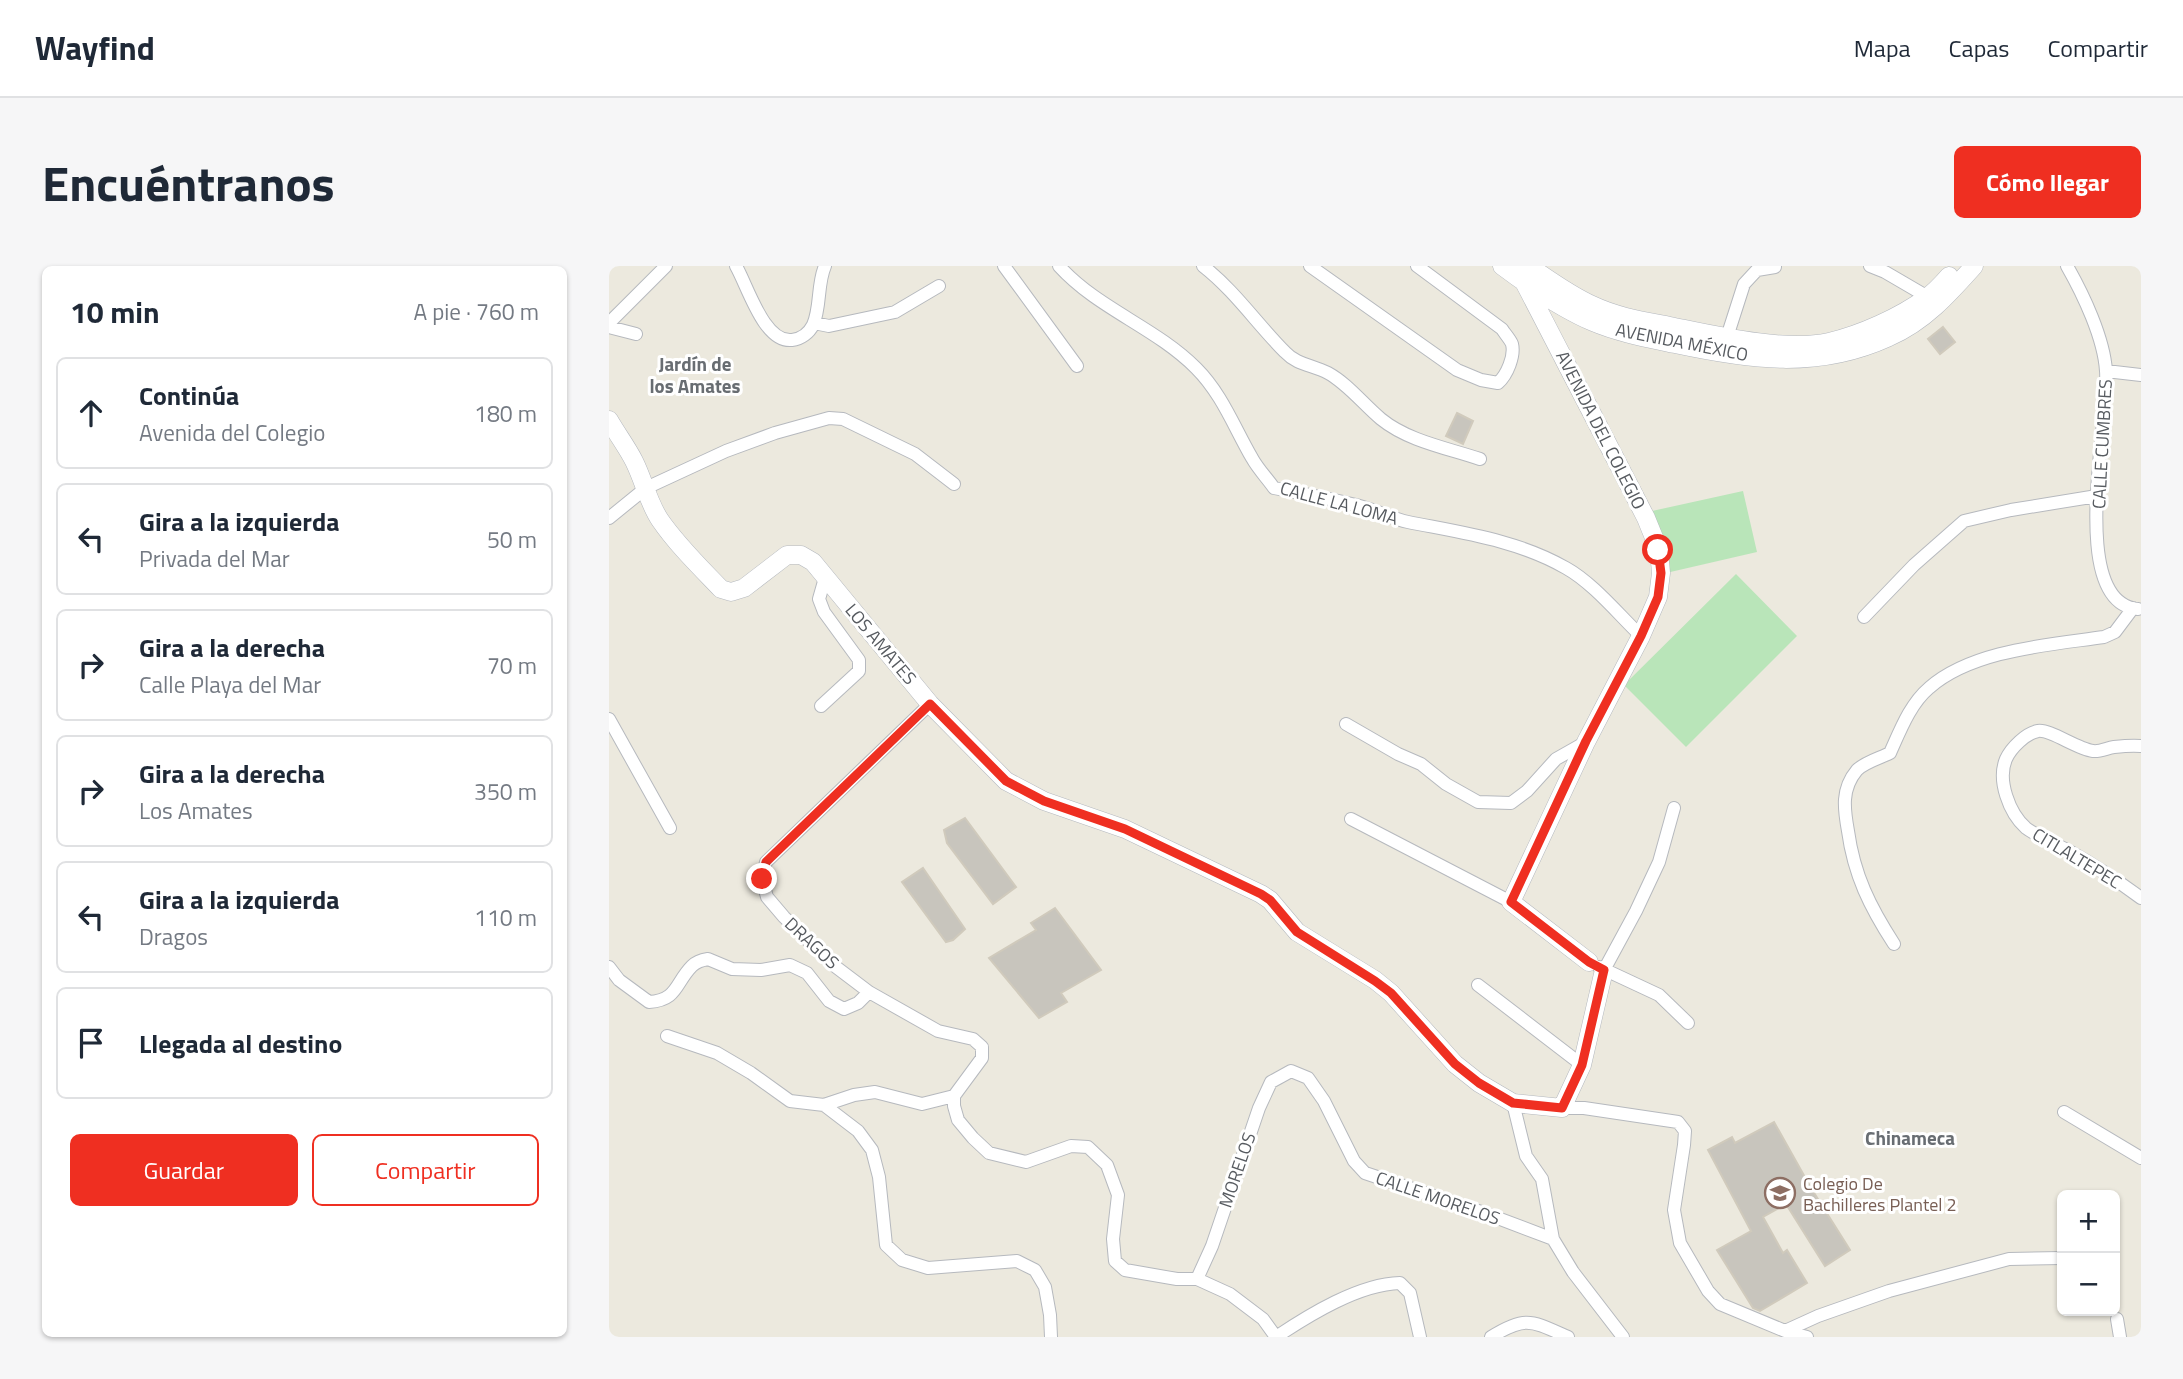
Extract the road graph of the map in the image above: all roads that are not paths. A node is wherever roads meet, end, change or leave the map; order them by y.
1 (666, 266) edge
2 (736, 266) edge
3 (825, 266) edge
4 (1004, 266) edge
5 (1059, 266) edge
6 (1203, 266) edge
7 (1417, 266) edge
8 (1502, 266) edge
9 (1870, 266) edge
10 (1959, 266) edge
11 (1974, 266) edge
12 (2067, 266) edge
13 (1775, 267) edge
14 (1316, 268) edge
15 (1524, 271) edge
16 (939, 286) dead end
17 (1933, 301) junction
18 (814, 323) junction
19 (609, 325) edge
20 (636, 334) dead end
21 (1727, 337) junction
22 (1077, 366) dead end
23 (2106, 371) junction
24 (2141, 375) edge
25 (609, 420) edge
26 (1480, 459) dead end
27 (954, 484) dead end
28 (646, 488) junction
29 (2097, 496) junction
30 (609, 518) edge
31 (825, 578) junction
32 (2137, 609) edge
33 (1864, 617) dead end
34 (1641, 636) junction
35 (930, 704) junction
36 (821, 706) dead end
37 (609, 719) edge
38 (1346, 724) dead end
39 (1586, 741) junction
40 (2141, 746) edge
41 (1674, 808) dead end
42 (1351, 819) dead end
43 (670, 828) dead end
44 (2141, 898) edge
45 (1511, 902) junction
46 (1894, 944) dead end
47 (1597, 966) junction
48 (609, 967) edge
49 (1478, 985) dead end
50 (869, 992) junction
51 (1688, 1023) dead end
52 (667, 1036) dead end
53 (1582, 1065) junction
54 (1291, 1071) joint
55 (954, 1096) junction
56 (1513, 1103) junction
57 (824, 1105) junction
58 (1562, 1108) junction
59 (2064, 1112) dead end
60 (2141, 1158) edge
61 (1553, 1239) junction
62 (2057, 1258) edge
63 (1197, 1279) junction
64 (2117, 1319) dead end
65 (1784, 1334) edge
66 (1051, 1337) edge
67 (1276, 1337) edge
68 (1420, 1337) edge
69 (1491, 1337) edge
70 (1567, 1337) edge
71 (1623, 1337) edge
72 (1807, 1337) edge
73 (2119, 1337) edge

1 - 19 street
2 - 18 street
3 - 18 street
4 - 22 street
5 - 34 street, CALLE LA LOMA
6 - 26 street
7 - 14 street
8 - 15 street, AVENIDA MÉXICO
9 - 17 street
10 - 17 street, AVENIDA MÉXICO
11 - 17 street, AVENIDA MÉXICO
12 - 23 street, CALLE CUMBRES
13 - 21 street
15 - 17 street, AVENIDA MÉXICO
15 - 21 street, AVENIDA MÉXICO
15 - 34 street, AVENIDA DEL COLEGIO
16 - 18 street
17 - 21 street, AVENIDA MÉXICO
19 - 20 street
23 - 24 street
23 - 29 street, CALLE CUMBRES
25 - 28 street
27 - 28 street
28 - 30 street
28 - 31 street, LOS AMATES
29 - 32 street, CALLE CUMBRES
29 - 33 street
31 - 35 street, LOS AMATES
31 - 36 street
32 - 46 street
34 - 39 street, AVENIDA DEL COLEGIO
35 - 50 street, DRAGOS
35 - 56 street, LOS AMATES
37 - 43 street
38 - 39 street
39 - 45 street, AVENIDA DEL COLEGIO
40 - 44 street, CITLALTEPEC
41 - 47 street
42 - 45 street
45 - 47 street
47 - 51 street
47 - 53 street
48 - 50 street
49 - 53 street
50 - 55 street, DRAGOS
52 - 57 street
53 - 58 street
54 - 61 street, CALLE MORELOS
54 - 63 street, MORELOS
55 - 57 street
55 - 63 street
56 - 58 street, LOS AMATES
56 - 61 street
57 - 66 street
58 - 65 street, LOS AMATES
59 - 60 street
61 - 71 street
62 - 65 street
63 - 67 street
64 - 73 street
65 - 72 street, LOS AMATES
67 - 68 street
69 - 70 street

